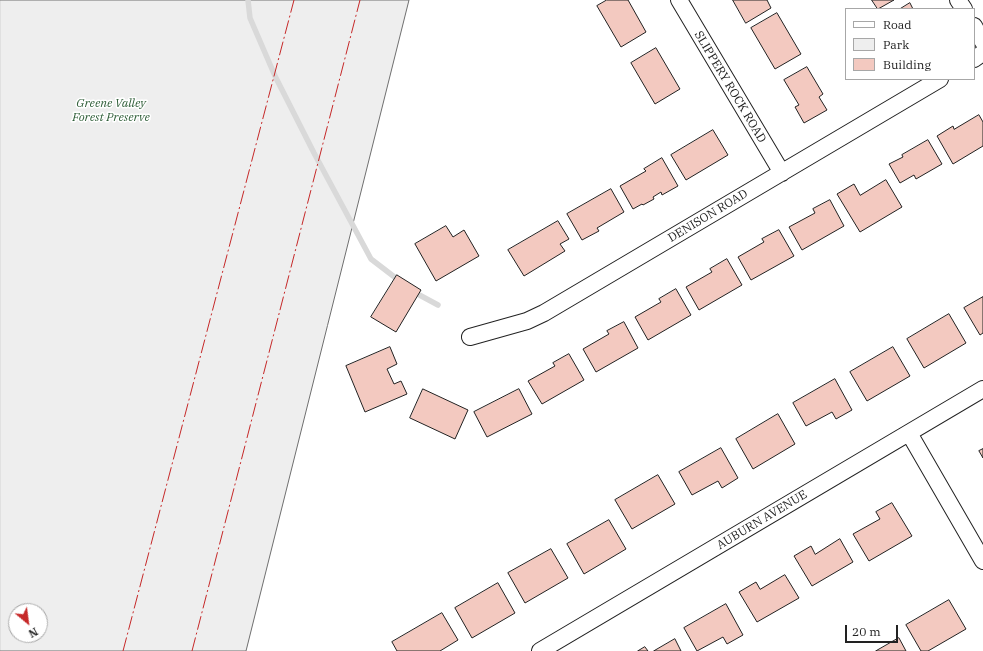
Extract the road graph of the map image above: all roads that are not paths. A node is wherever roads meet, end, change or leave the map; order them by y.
1 (679, 0) edge
2 (975, 28) edge
3 (983, 42) edge
4 (938, 80) edge
5 (782, 173) junction
6 (470, 337) dead end
7 (983, 389) edge
8 (909, 433) junction
9 (983, 561) edge
10 (540, 651) edge

1 - 5 street, SLIPPERY ROCK ROAD
2 - 3 street
4 - 5 street, DENISON ROAD
5 - 6 street, DENISON ROAD
7 - 8 street, AUBURN AVENUE
8 - 9 street
8 - 10 street, AUBURN AVENUE

